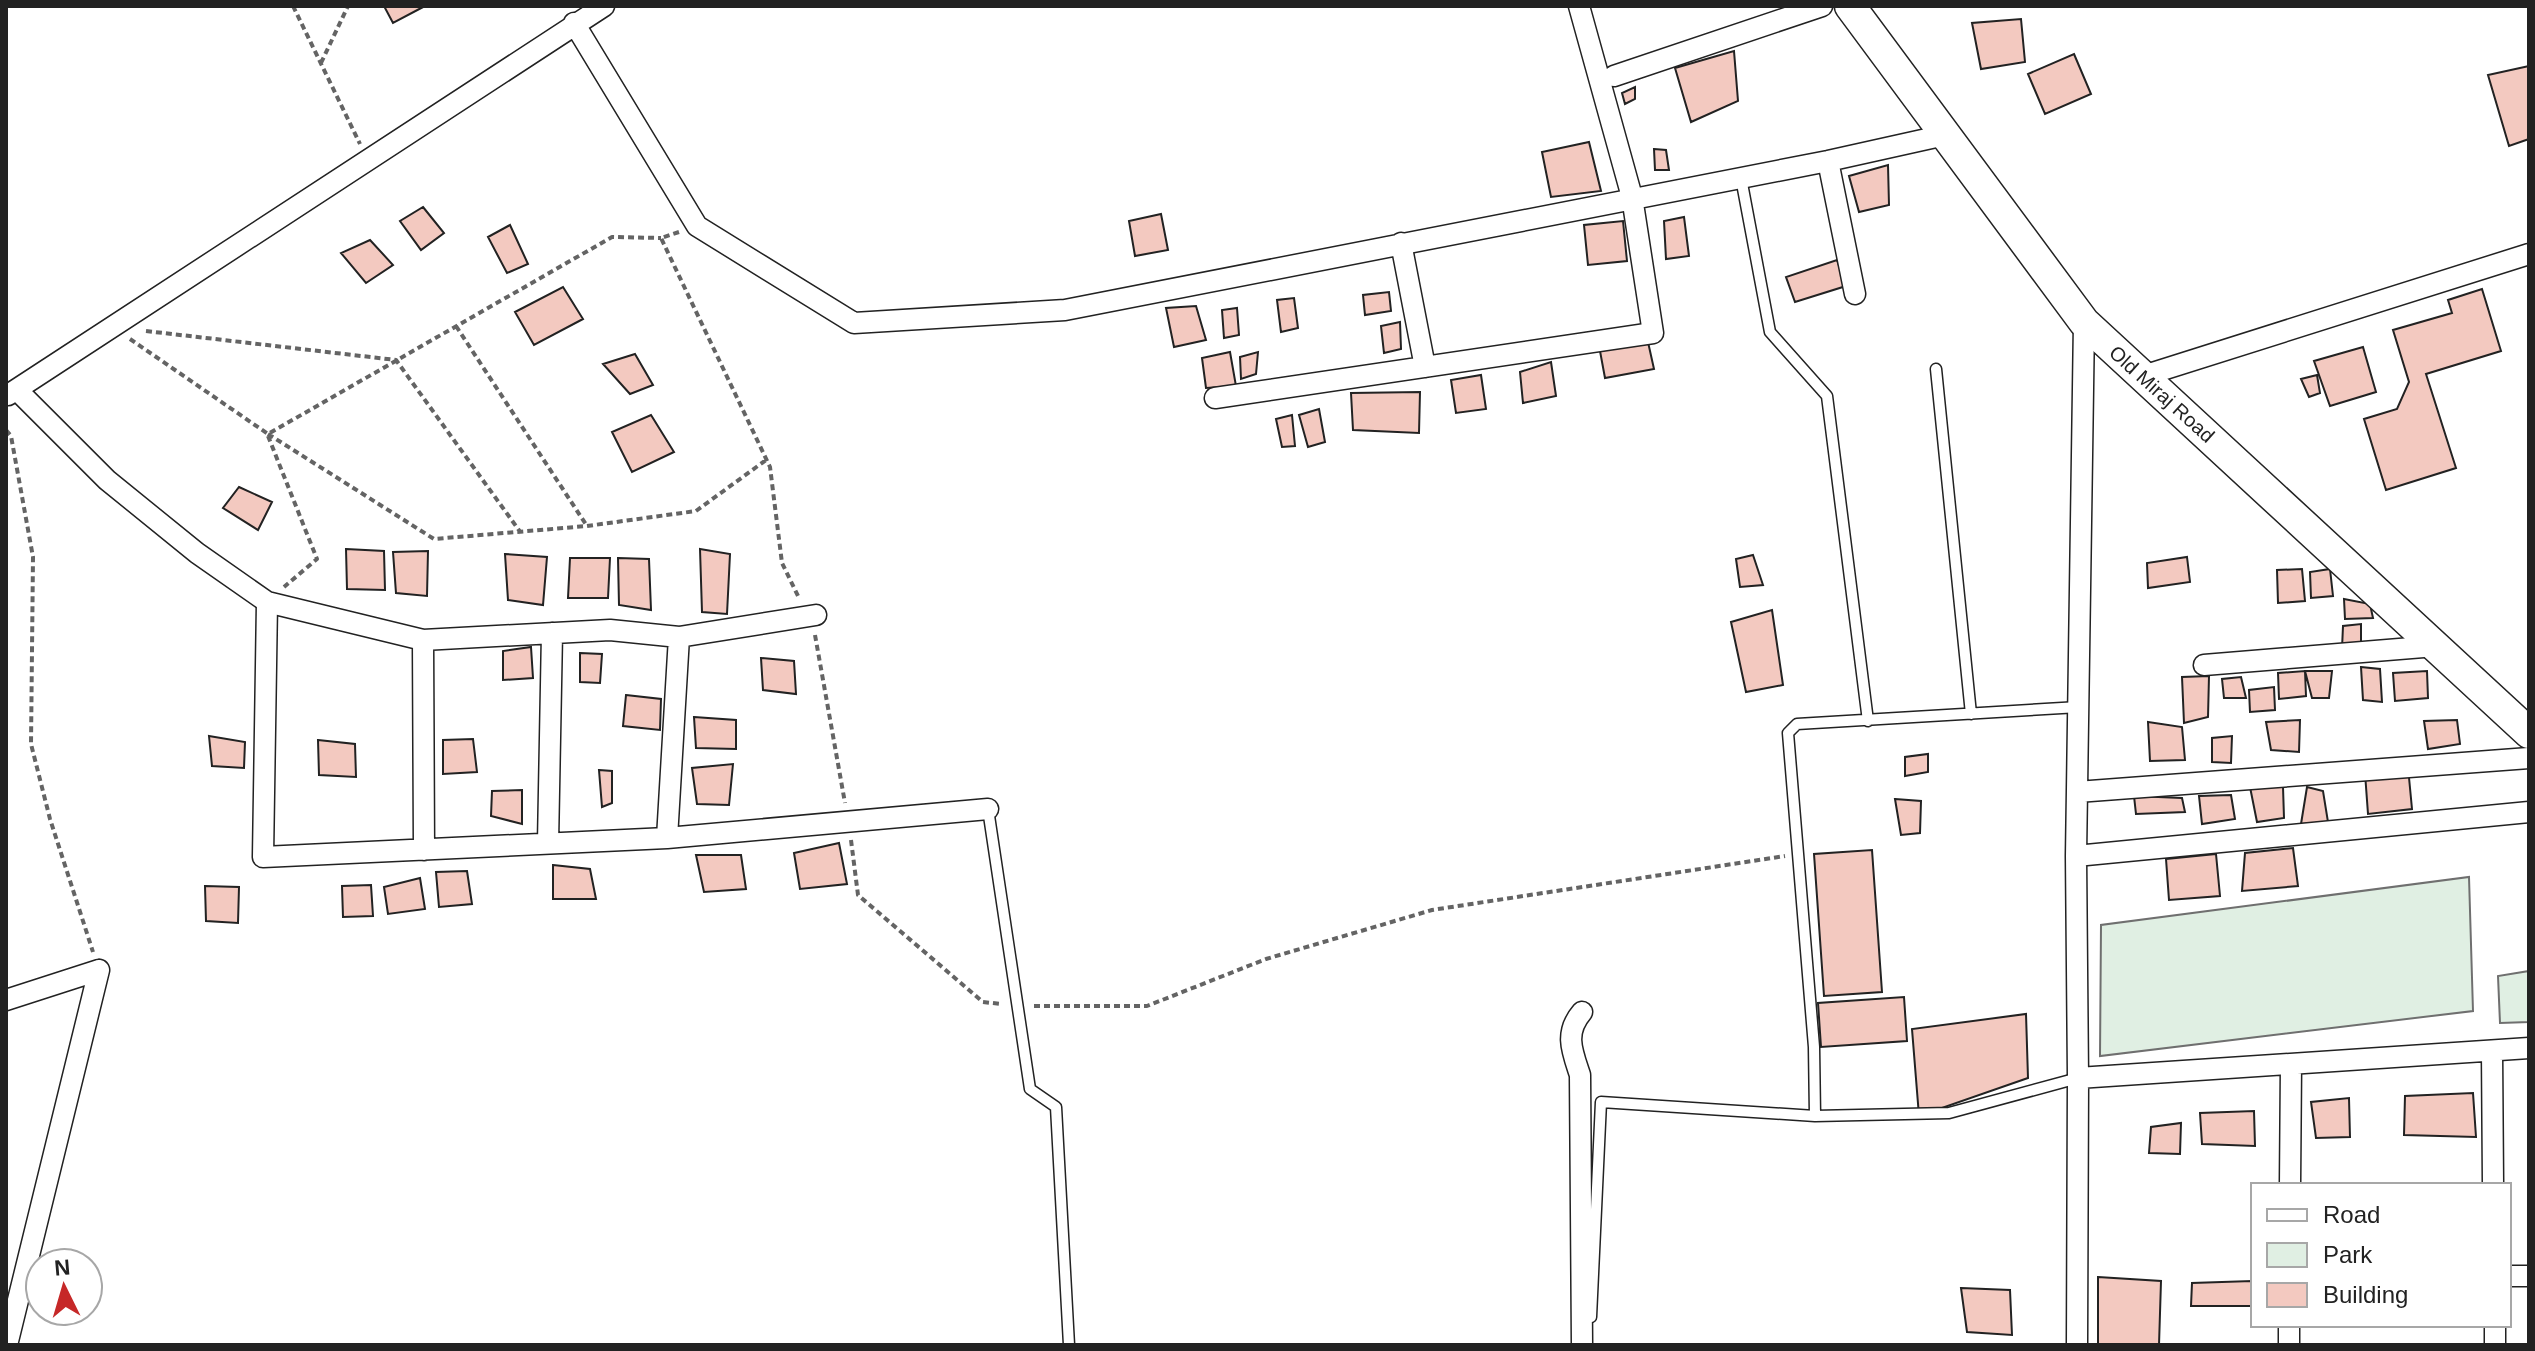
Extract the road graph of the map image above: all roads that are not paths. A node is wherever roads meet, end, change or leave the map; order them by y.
1 (604, 6) edge
2 (1579, 6) edge
3 (1822, 6) edge
4 (1850, 6) edge
5 (574, 23) junction
6 (1614, 76) dead end
7 (1945, 135) junction
8 (1828, 161) junction
9 (1741, 176) junction
10 (1632, 197) junction
11 (1401, 243) junction
12 (2529, 254) edge
13 (1855, 294) dead end
14 (2084, 322) junction
15 (1425, 367) junction
16 (1936, 369) dead end
17 (2143, 376) junction
18 (11, 393) edge
19 (1215, 398) dead end
20 (267, 602) junction
21 (810, 615) road end
22 (552, 633) junction
23 (679, 637) junction
24 (423, 640) junction
25 (2436, 646) junction
26 (2204, 665) dead end
27 (2079, 707) junction
28 (1971, 714) junction
29 (1868, 721) junction
30 (2529, 733) edge
31 (2529, 758) edge
32 (2077, 792) junction
33 (988, 809) joint
34 (2529, 812) edge
35 (667, 838) junction
36 (548, 843) junction
37 (424, 850) junction
38 (2076, 856) junction
39 (6, 1000) edge
40 (1582, 1012) dead end
41 (2529, 1048) edge
42 (2492, 1051) junction
43 (2291, 1064) junction
44 (2078, 1078) junction
45 (1815, 1116) junction
46 (2290, 1183) edge
47 (2493, 1183) edge
48 (7, 1345) edge
49 (1069, 1345) edge
50 (1582, 1345) edge
51 (1590, 1345) edge
52 (2077, 1345) edge

1 - 5 street
2 - 10 street
3 - 6 street
4 - 7 main road, Old Miraj Road
5 - 11 street
5 - 18 street
7 - 8 street
7 - 14 main road, Old Miraj Road
8 - 9 street
8 - 13 street
9 - 10 street
9 - 29 lane
10 - 11 street
10 - 15 street
11 - 15 street
12 - 17 street
14 - 17 main road, Old Miraj Road
14 - 27 street
15 - 19 street
16 - 28 lane
17 - 25 main road, Old Miraj Road
18 - 20 street
20 - 24 street
20 - 37 street
21 - 23 street
22 - 23 street
22 - 24 street
22 - 36 street
23 - 35 street
24 - 37 street
25 - 26 street
25 - 30 main road, Old Miraj Road
27 - 28 lane
27 - 32 street
28 - 29 lane
29 - 45 lane
31 - 32 street
32 - 38 street
33 - 35 street
33 - 49 lane
34 - 38 street
35 - 36 street
36 - 37 street
38 - 44 street
39 - 48 street
40 - 50 street
41 - 42 street
42 - 43 street
42 - 47 street
43 - 44 street
43 - 46 street
44 - 45 lane
44 - 52 street
45 - 51 lane

